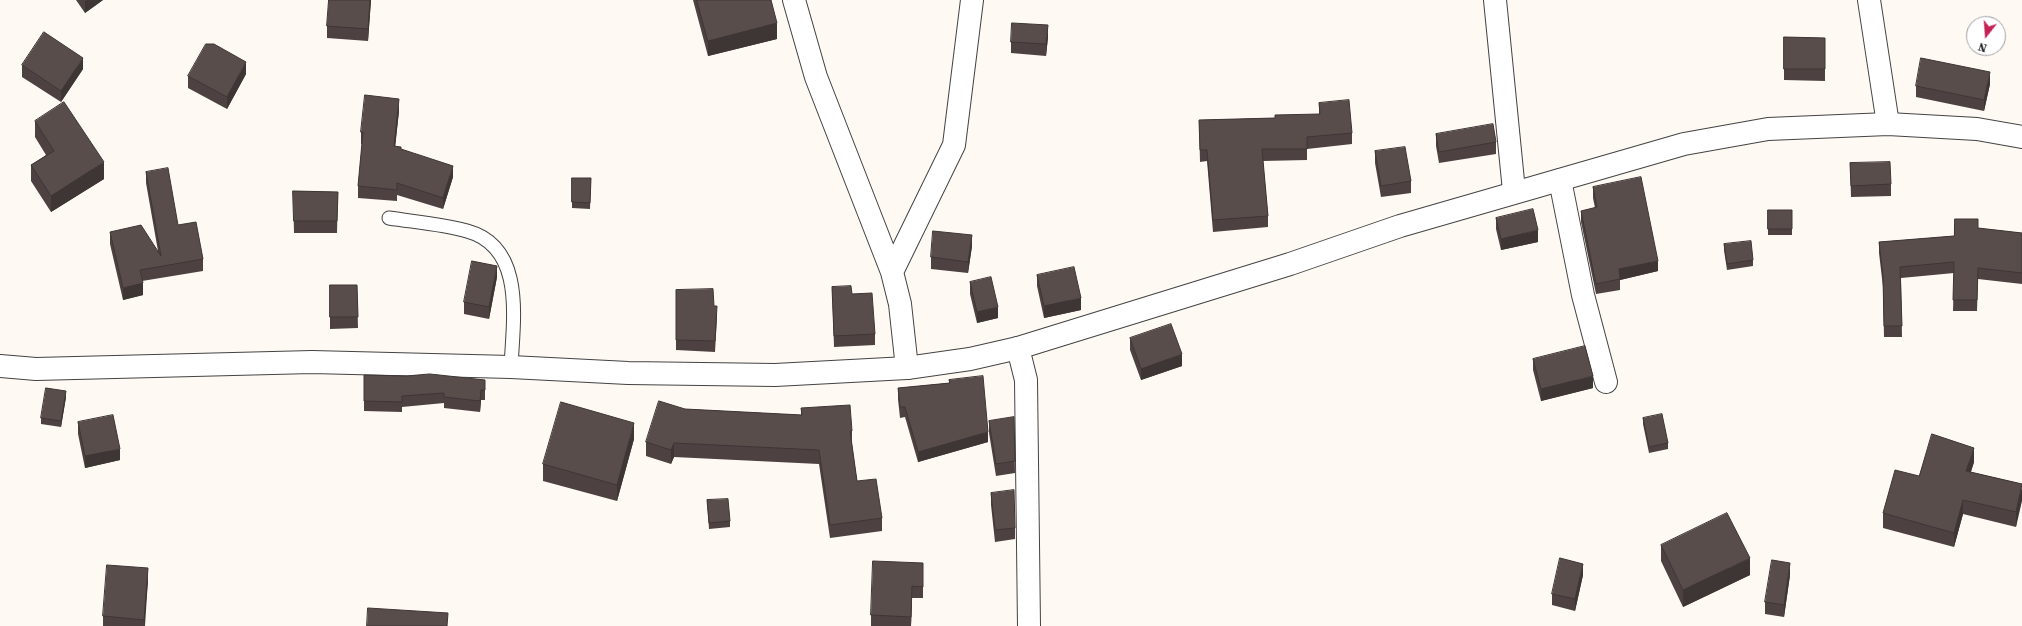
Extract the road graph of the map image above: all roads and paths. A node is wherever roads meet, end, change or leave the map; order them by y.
1 (794, 0) edge
2 (972, 0) edge
3 (1494, 0) edge
4 (1869, 0) edge
5 (1888, 124) junction
6 (2022, 137) edge
7 (1560, 180) junction
8 (1514, 191) junction
9 (389, 218) dead end
10 (892, 272) junction
11 (1018, 348) junction
12 (0, 366) edge
13 (511, 367) junction
14 (907, 368) junction
15 (1606, 382) dead end
16 (1029, 626) edge

1 - 10 street
2 - 10 street
3 - 8 street
4 - 5 street
5 - 6 street
5 - 7 street
7 - 8 street
7 - 15 street
8 - 11 street
9 - 13 lane
10 - 14 street
11 - 14 street
11 - 16 street
12 - 13 street
13 - 14 street

